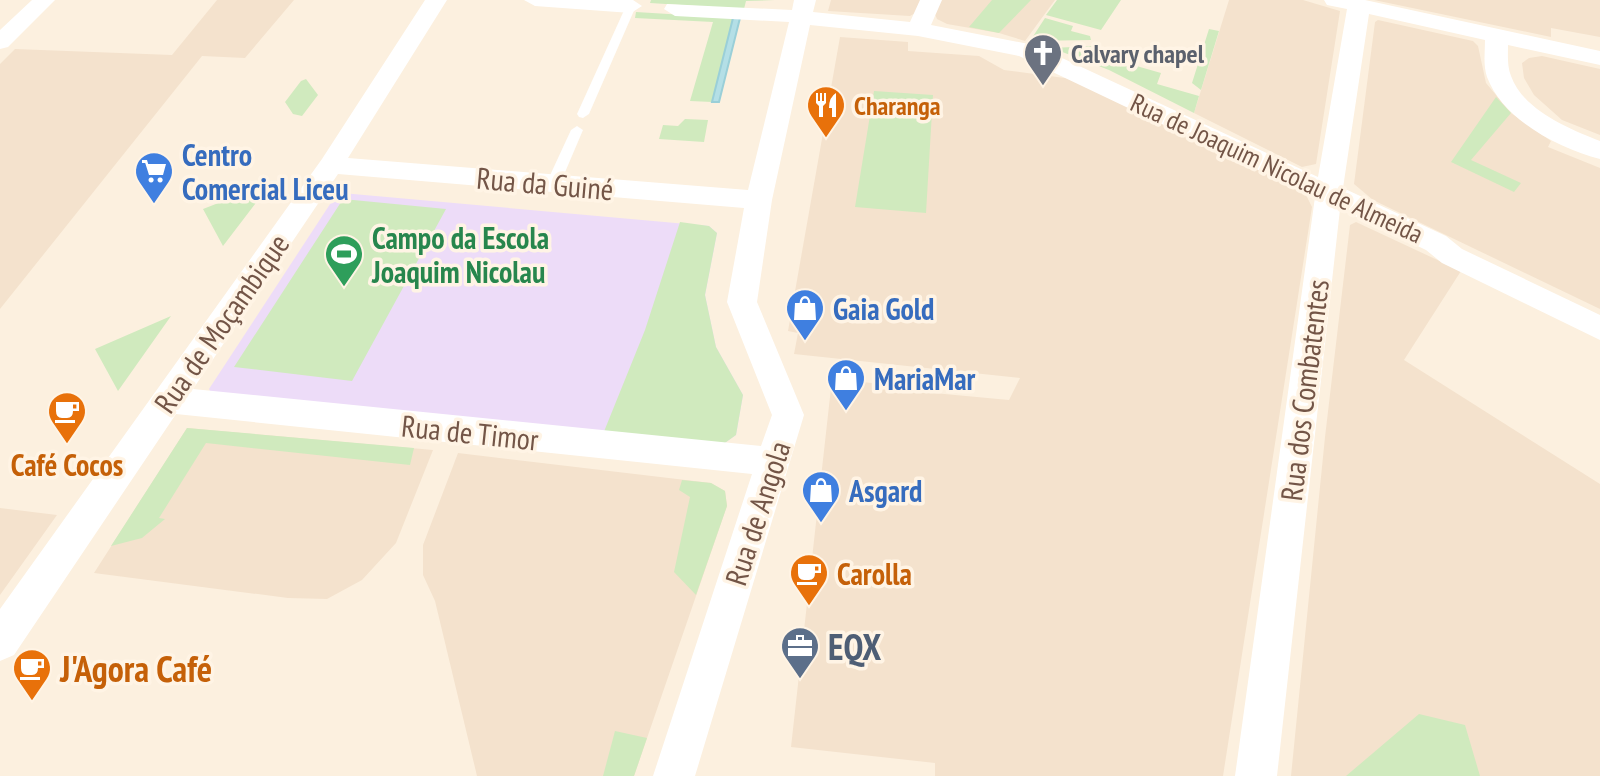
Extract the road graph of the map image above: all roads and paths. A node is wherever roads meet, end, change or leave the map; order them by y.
1 (44, 0) edge
2 (436, 0) edge
3 (535, 0) edge
4 (931, 0) edge
5 (1347, 3) edge
6 (631, 6) joint
7 (675, 9) dead end
8 (802, 9) edge
9 (918, 29) junction
10 (1496, 36) junction
11 (0, 42) edge
12 (1600, 58) edge
13 (583, 114) dead end
14 (577, 130) dead end
15 (1600, 151) edge
16 (331, 165) junction
17 (553, 184) junction
18 (1329, 191) junction
19 (759, 200) junction
20 (1600, 328) edge
21 (167, 400) junction
22 (773, 462) junction
23 (0, 642) edge
24 (674, 776) edge
25 (1256, 776) edge

1 - 11 street
2 - 16 street, Rua de Moçambique
3 - 6 street
4 - 9 street
5 - 10 street
5 - 18 street, Rua dos Combatentes
6 - 13 lane
7 - 8 street, Rua de Joaquim Nicolau de Almeida
8 - 9 street, Rua de Joaquim Nicolau de Almeida
8 - 19 street, Rua de Angola
9 - 18 street, Rua de Joaquim Nicolau de Almeida
10 - 12 street
10 - 15 street
14 - 17 lane
16 - 17 street, Rua da Guiné
16 - 21 street, Rua de Moçambique
17 - 19 street, Rua da Guiné
18 - 20 street, Rua de Joaquim Nicolau de Almeida
18 - 25 street, Rua dos Combatentes
19 - 22 street, Rua de Angola
21 - 22 street, Rua de Timor
21 - 23 street, Rua de Moçambique
22 - 24 street, Rua de Angola

